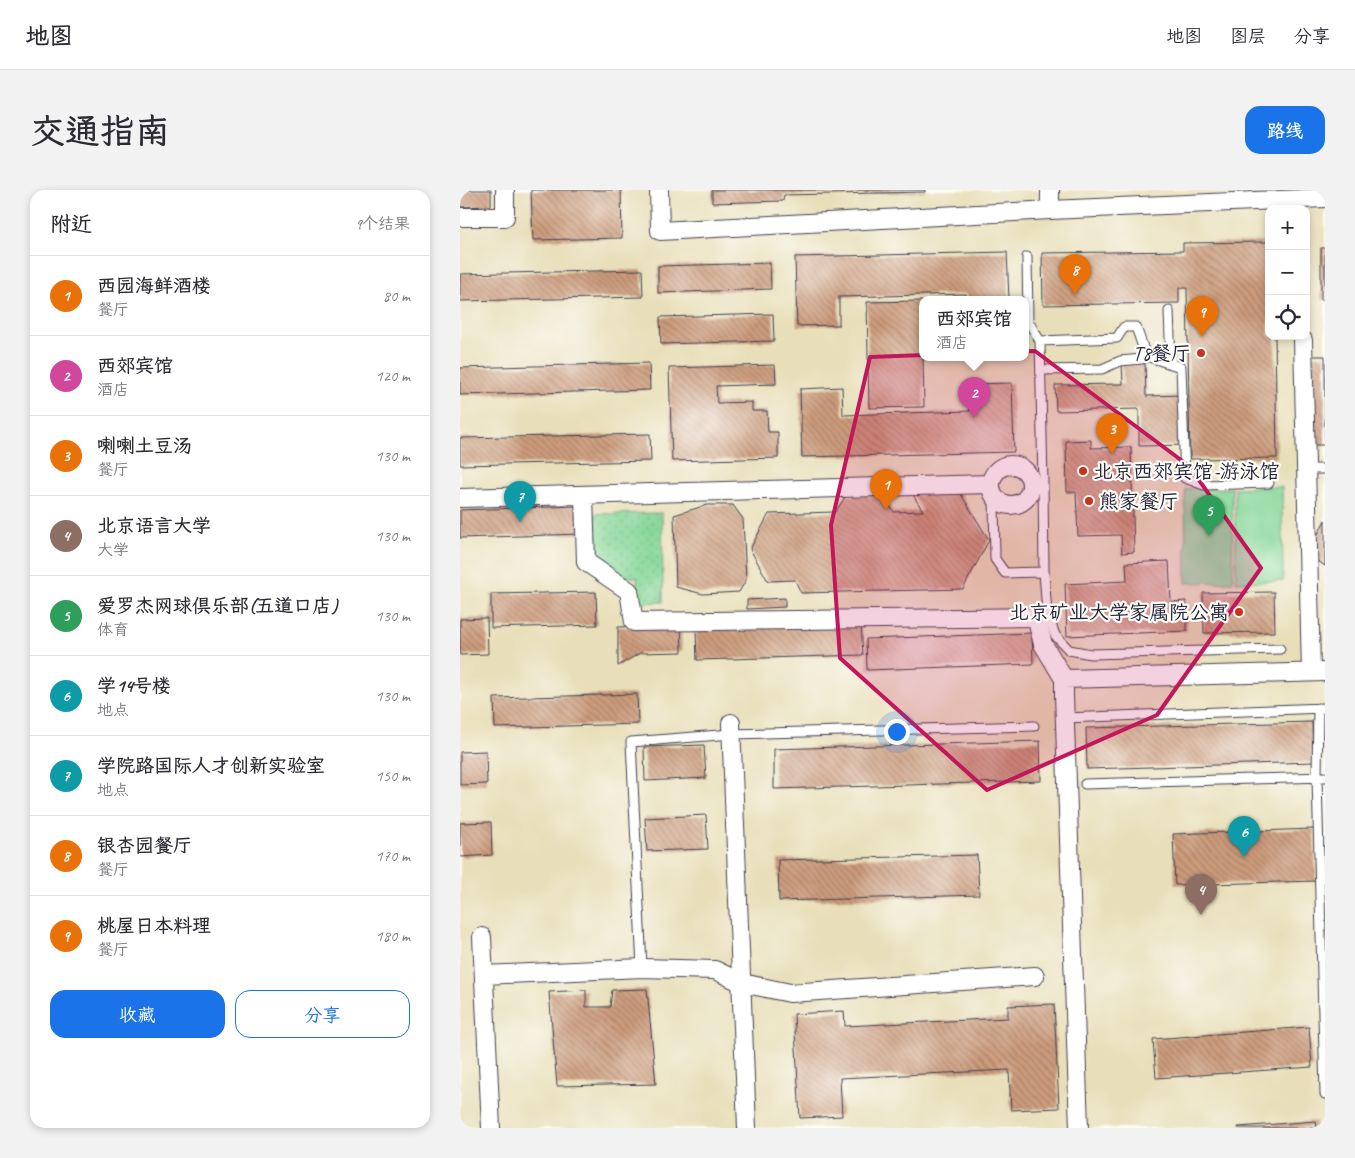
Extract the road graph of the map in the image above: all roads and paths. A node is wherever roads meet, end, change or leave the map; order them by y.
1 (505, 190) edge
2 (659, 190) edge
3 (1050, 190) edge
4 (1252, 196) edge
5 (1325, 198) edge
6 (1050, 210) junction
7 (460, 217) edge
8 (1027, 258) dead end
9 (1028, 296) edge
10 (1169, 311) dead end
11 (1029, 323) edge
12 (1303, 340) dead end
13 (1040, 341) junction
14 (1146, 356) junction
15 (1171, 364) junction
16 (1040, 370) junction
17 (1306, 469) junction
18 (1325, 469) edge
19 (1269, 483) dead end
20 (1037, 484) junction
21 (992, 491) junction
22 (584, 495) junction
23 (460, 498) edge
24 (1044, 572) junction
25 (1280, 649) dead end
26 (1318, 672) edge
27 (1064, 679) junction
28 (1322, 708) edge
29 (1065, 718) junction
30 (1034, 726) dead end
31 (731, 728) junction
32 (1321, 777) edge
33 (1085, 784) dead end
34 (482, 937) dead end
35 (642, 968) junction
36 (484, 975) junction
37 (1035, 976) dead end
38 (742, 983) junction
39 (1325, 1094) edge
40 (491, 1128) edge
41 (747, 1128) edge
42 (1079, 1128) edge

1 - 7 street
2 - 6 street
3 - 6 street
4 - 5 street
4 - 6 street
8 - 9 lane
10 - 15 lane
11 - 13 lane
12 - 17 street
13 - 14 lane
13 - 16 lane
14 - 15 lane
14 - 16 lane
15 - 19 lane
16 - 20 lane
17 - 18 lane
17 - 26 street
20 - 21 street
20 - 21 street
20 - 24 lane
21 - 22 street
21 - 24 lane
22 - 23 street
22 - 27 street
24 - 25 lane
26 - 27 street
27 - 29 street
28 - 29 lane
28 - 32 lane
29 - 42 street
30 - 31 lane
31 - 35 lane
31 - 38 street
32 - 33 lane
32 - 39 lane
34 - 36 street
35 - 36 street
35 - 38 street
36 - 40 street
37 - 38 street
38 - 41 street

